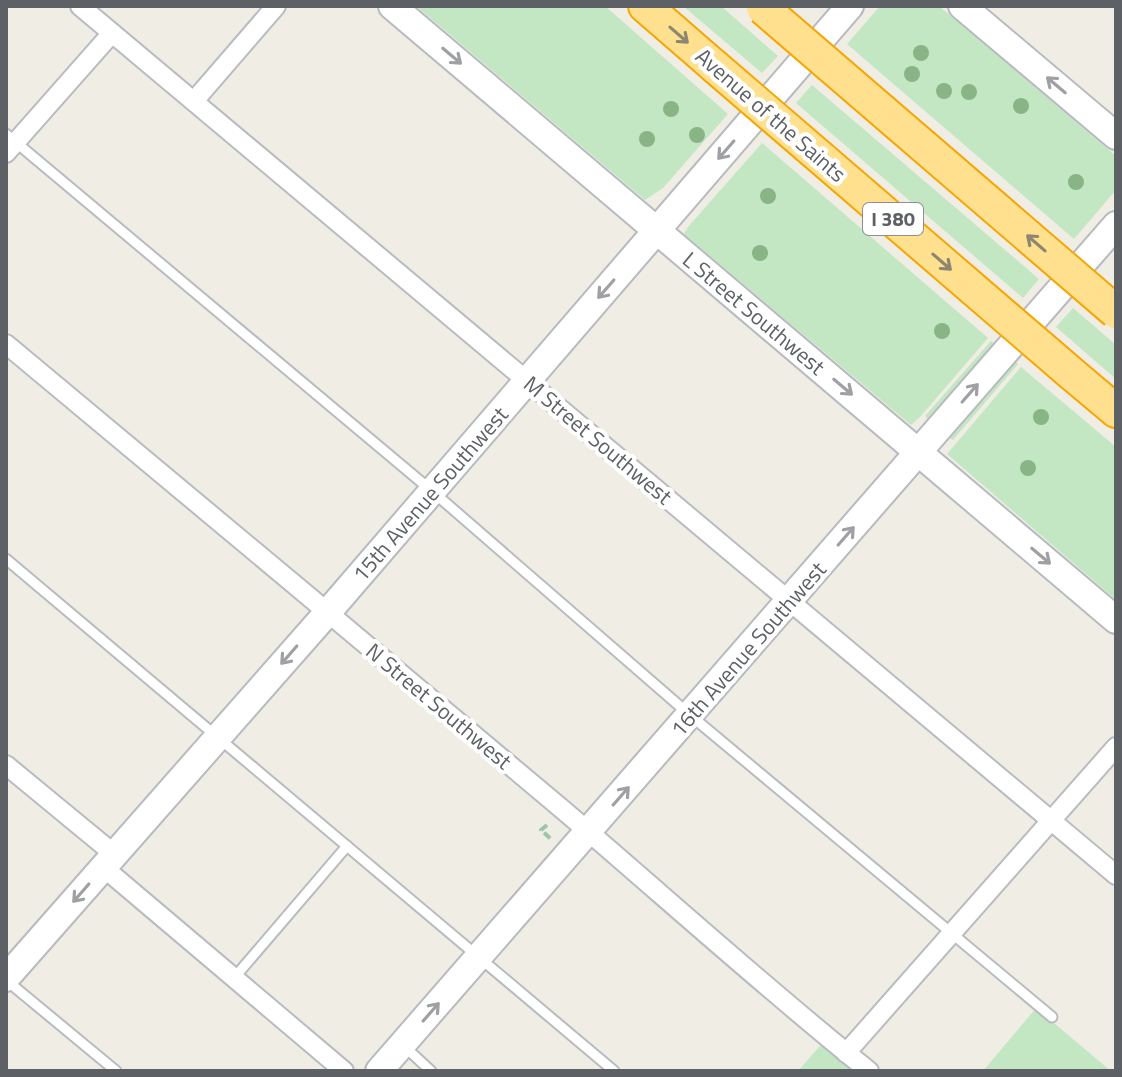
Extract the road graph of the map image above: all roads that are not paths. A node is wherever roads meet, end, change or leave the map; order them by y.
1 (80, 6) edge
2 (276, 6) edge
3 (392, 6) edge
4 (645, 6) edge
5 (850, 6) edge
6 (962, 6) edge
7 (762, 7) edge
8 (112, 33) junction
9 (194, 101) junction
10 (1116, 136) edge
11 (9, 143) edge
12 (1116, 225) edge
13 (657, 230) junction
14 (1116, 312) edge
15 (6, 344) edge
16 (527, 381) junction
17 (1116, 411) edge
18 (919, 452) junction
19 (432, 491) junction
20 (6, 559) edge
21 (789, 601) junction
22 (328, 612) junction
23 (1116, 620) edge
24 (690, 715) junction
25 (218, 736) junction
26 (1116, 747) edge
27 (6, 765) edge
28 (1051, 821) junction
29 (589, 832) junction
30 (347, 846) junction
31 (109, 860) junction
32 (1116, 875) edge
33 (951, 932) junction
34 (480, 957) junction
35 (234, 978) junction
36 (6, 979) edge
37 (1052, 1017) dead end
38 (403, 1045) junction
39 (846, 1053) junction
40 (611, 1070) edge
41 (116, 1071) edge
42 (344, 1071) edge
43 (379, 1071) edge
44 (431, 1071) edge
45 (869, 1071) edge

1 - 8 street, M Street Southwest
2 - 9 street
3 -> 13 main road, L Street Southwest
4 -> 17 highway, Avenue of the Saints / I 380, bridge
5 -> 13 main road, 15th Avenue Southwest
10 -> 6 main road
14 -> 7 highway, bridge
8 - 9 street, M Street Southwest
8 - 11 street
9 - 16 street, M Street Southwest
11 - 19 lane
18 -> 12 main road, 16th Avenue Southwest
13 -> 16 main road, 15th Avenue Southwest
13 -> 18 main road, L Street Southwest
15 - 22 street, N Street Southwest
16 - 19 main road, 15th Avenue Southwest
16 - 21 street, M Street Southwest
21 -> 18 main road, 16th Avenue Southwest
18 -> 23 main road, L Street Southwest
19 - 22 main road, 15th Avenue Southwest
19 - 24 lane
20 - 25 lane
21 - 24 main road, 16th Avenue Southwest
21 - 28 street, M Street Southwest
22 -> 25 main road, 15th Avenue Southwest
22 - 29 street, N Street Southwest
29 -> 24 main road, 16th Avenue Southwest
24 - 33 lane
25 - 30 lane
25 - 31 main road, 15th Avenue Southwest
26 - 28 street
27 - 31 street
28 - 32 street, M Street Southwest
28 - 33 street
29 - 34 main road, 16th Avenue Southwest
29 - 39 street, N Street Southwest
30 - 34 lane
30 - 35 lane
31 - 35 street
31 -> 36 main road, 15th Avenue Southwest
33 - 37 lane
33 - 39 street
38 -> 34 main road, 16th Avenue Southwest
34 - 40 lane
35 - 42 street
36 - 41 lane
38 - 43 main road, 16th Avenue Southwest
38 - 44 lane
39 - 45 street, N Street Southwest

